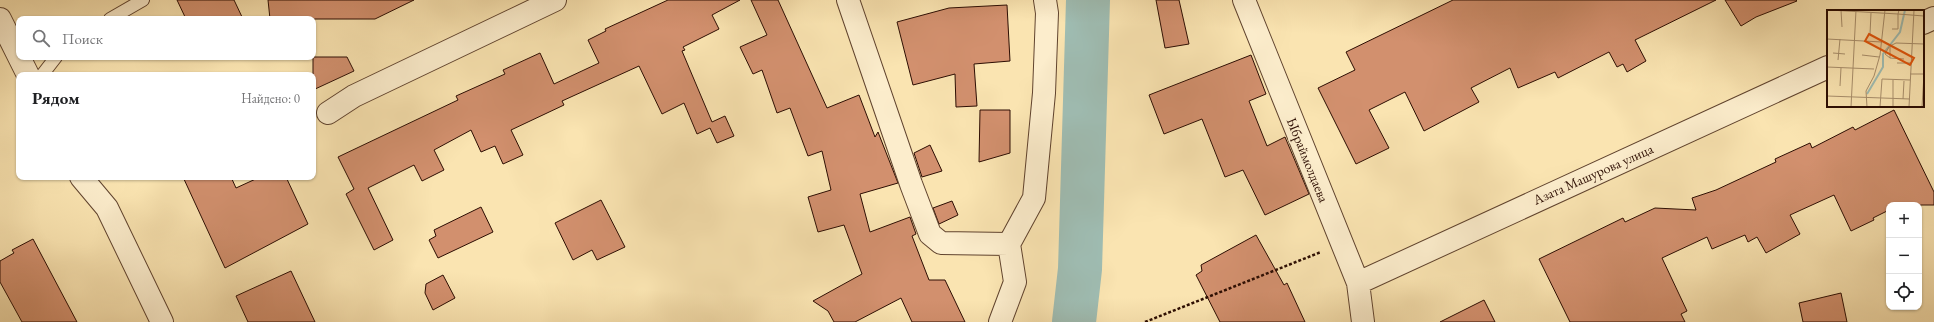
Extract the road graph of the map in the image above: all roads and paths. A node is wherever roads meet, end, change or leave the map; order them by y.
1 (143, 0) edge
2 (555, 0) edge
3 (848, 0) edge
4 (1045, 0) edge
5 (1244, 0) edge
6 (115, 16) edge
7 (1934, 18) edge
8 (0, 19) edge
9 (1924, 23) edge
10 (16, 51) edge
11 (20, 60) edge
12 (54, 60) edge
13 (1827, 67) edge
14 (26, 72) edge
15 (44, 72) edge
16 (328, 113) dead end
17 (83, 180) edge
18 (1342, 243) junction
19 (1009, 244) junction
20 (1358, 283) junction
21 (162, 322) edge
22 (1000, 322) edge
23 (1145, 322) edge
24 (1363, 322) edge

1 - 6 lane
2 - 16 street
3 - 19 street
4 - 19 street
5 - 18 street, Ыбраймолдаева
7 - 9 street
8 - 10 street
11 - 14 street
12 - 15 lane
13 - 20 street, Азата Машурова улица
17 - 21 street
18 - 20 street, Ыбраймолдаева
18 - 23 path
19 - 22 street
20 - 24 street, Ыбраймолдаева

